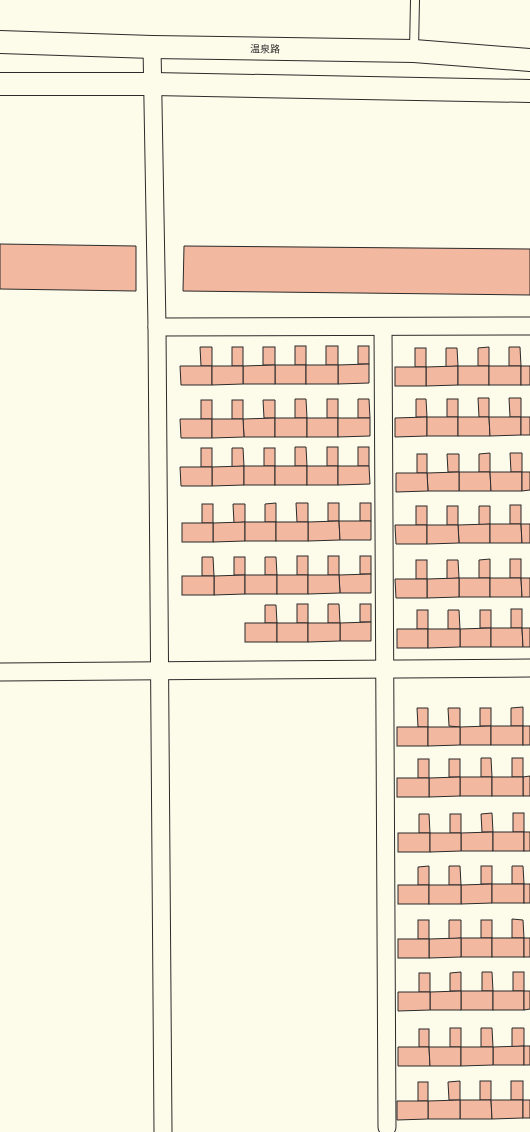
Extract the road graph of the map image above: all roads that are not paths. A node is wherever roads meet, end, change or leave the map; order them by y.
1 (415, 0) edge
2 (0, 42) edge
3 (152, 47) junction
4 (414, 51) junction
5 (530, 60) edge
6 (0, 84) edge
7 (153, 84) junction
8 (530, 91) edge
9 (530, 326) edge
10 (157, 327) junction
11 (383, 327) junction
12 (530, 668) edge
13 (385, 669) junction
14 (0, 672) edge
15 (160, 672) junction
16 (387, 1127) dead end
17 (163, 1132) edge

1 - 4 lane
2 - 3 main road, 温泉路
3 - 4 main road, 温泉路
3 - 7 street
4 - 5 main road, 温泉路
6 - 7 main road
7 - 8 main road
7 - 10 street
9 - 11 street
10 - 11 street
10 - 15 street
11 - 13 street
12 - 13 street
13 - 15 street
13 - 16 street
14 - 15 street
15 - 17 street

